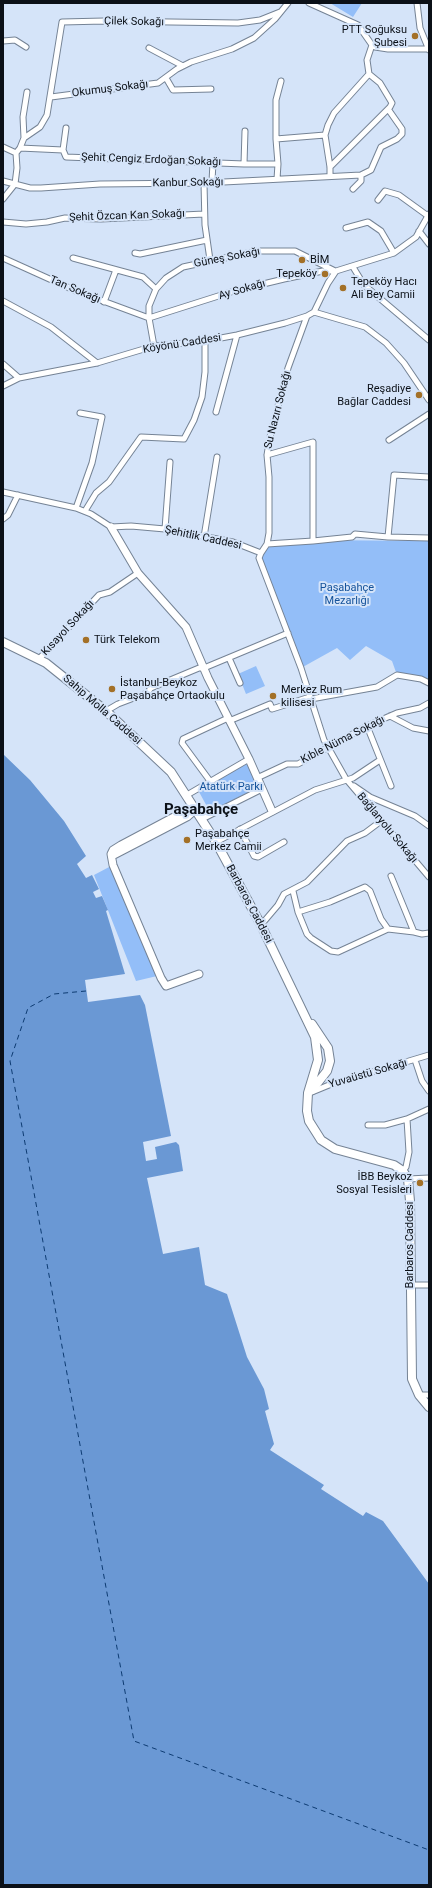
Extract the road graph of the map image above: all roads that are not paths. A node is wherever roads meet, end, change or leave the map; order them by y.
1 (288, 3) edge
2 (309, 3) edge
3 (417, 3) edge
4 (280, 12) junction
5 (3, 41) edge
6 (372, 45) junction
7 (26, 47) dead end
8 (149, 48) dead end
9 (429, 50) edge
10 (183, 66) junction
11 (368, 74) junction
12 (166, 78) junction
13 (281, 81) dead end
14 (210, 89) dead end
15 (27, 92) dead end
16 (51, 97) junction
17 (388, 109) junction
18 (66, 128) dead end
19 (244, 131) dead end
20 (326, 135) junction
21 (24, 138) junction
22 (276, 139) junction
23 (3, 147) edge
24 (20, 148) junction
25 (63, 150) junction
26 (16, 152) junction
27 (213, 162) junction
28 (244, 164) junction
29 (278, 164) junction
30 (330, 167) junction
31 (361, 175) junction
32 (330, 176) junction
33 (277, 179) junction
34 (3, 181) edge
35 (212, 182) junction
36 (204, 183) junction
37 (15, 184) junction
38 (353, 189) dead end
39 (3, 199) edge
40 (378, 200) dead end
41 (204, 214) junction
42 (428, 215) edge
43 (3, 222) edge
44 (346, 228) dead end
45 (419, 231) junction
46 (207, 240) junction
47 (429, 244) edge
48 (135, 253) dead end
49 (394, 253) junction
50 (3, 258) edge
51 (72, 258) dead end
52 (210, 260) junction
53 (353, 267) junction
54 (116, 270) junction
55 (336, 271) junction
56 (156, 289) junction
57 (3, 300) edge
58 (104, 302) junction
59 (314, 312) junction
60 (307, 316) junction
61 (149, 318) junction
62 (237, 335) junction
63 (429, 340) edge
64 (205, 341) junction
65 (154, 346) junction
66 (97, 363) junction
67 (3, 364) edge
68 (19, 378) junction
69 (3, 386) edge
70 (429, 400) edge
71 (216, 412) dead end
72 (80, 413) dead end
73 (429, 414) edge
74 (389, 440) dead end
75 (267, 455) junction
76 (217, 457) dead end
77 (170, 462) dead end
78 (429, 477) edge
79 (3, 492) edge
80 (18, 495) junction
81 (76, 508) junction
82 (85, 511) junction
83 (3, 519) edge
84 (111, 527) junction
85 (164, 529) junction
86 (204, 537) junction
87 (388, 537) junction
88 (429, 538) edge
89 (314, 541) junction
90 (267, 544) junction
91 (261, 553) junction
92 (138, 573) junction
93 (288, 633) junction
94 (3, 642) edge
95 (228, 658) junction
96 (39, 659) junction
97 (204, 668) junction
98 (240, 683) dead end
99 (429, 683) edge
100 (311, 698) junction
101 (429, 703) edge
102 (106, 711) junction
103 (390, 716) junction
104 (228, 719) junction
105 (367, 726) junction
106 (429, 731) edge
107 (328, 748) junction
108 (249, 759) junction
109 (380, 760) junction
110 (257, 778) junction
111 (346, 779) junction
112 (210, 781) junction
113 (391, 786) dead end
114 (262, 788) junction
115 (187, 795) junction
116 (196, 809) junction
117 (272, 811) junction
118 (202, 819) junction
119 (381, 821) junction
120 (429, 826) edge
121 (240, 830) junction
122 (216, 842) junction
123 (284, 842) dead end
124 (391, 876) dead end
125 (429, 877) edge
126 (293, 891) junction
127 (298, 912) junction
128 (261, 925) junction
129 (388, 928) junction
130 (414, 932) junction
131 (429, 933) edge
132 (199, 974) dead end
133 (305, 1017) junction
134 (429, 1055) edge
135 (415, 1060) junction
136 (429, 1091) edge
137 (308, 1093) junction
138 (429, 1109) edge
139 (407, 1119) junction
140 (368, 1125) dead end
141 (403, 1171) junction
142 (429, 1178) edge
143 (408, 1179) junction
144 (410, 1285) junction
145 (429, 1285) edge
146 (419, 1395) junction
147 (429, 1395) edge
148 (429, 1408) edge

1 - 4 street, Okumuş Sokağı
2 - 6 street
3 - 9 street
4 - 10 street, Okumuş Sokağı
4 - 16 street, Çilek Sokağı
5 - 7 street
6 - 9 street
6 - 11 street
8 - 10 street
10 - 12 street, Okumuş Sokağı
11 - 17 street
11 - 20 street
12 - 14 street
12 - 16 street, Okumuş Sokağı
13 - 22 street
15 - 21 street
16 - 21 street
17 - 30 street
17 - 31 street
18 - 25 street
19 - 28 street
20 - 22 street
20 - 30 street
21 - 24 street
22 - 29 street
23 - 26 street
24 - 25 street, Şehit Cengiz Erdoğan Sokağı
24 - 26 street
25 - 27 street, Şehit Cengiz Erdoğan Sokağı
26 - 37 street
27 - 28 street, Şehit Cengiz Erdoğan Sokağı
27 - 35 street
28 - 29 street, Şehit Cengiz Erdoğan Sokağı
29 - 33 street
30 - 32 street
31 - 32 street, Kanbur Sokağı
31 - 38 street
32 - 33 street, Kanbur Sokağı
33 - 35 street, Kanbur Sokağı
34 - 37 street, Kanbur Sokağı
35 - 36 street, Kanbur Sokağı
36 - 37 street, Kanbur Sokağı
36 - 41 street
37 - 39 street
40 - 42 street
41 - 43 street, Şehit Özcan Kan Sokağı
41 - 46 street
42 - 45 street, Ay Sokağı
44 - 49 street
45 - 47 street
45 - 49 street, Ay Sokağı
46 - 48 street
46 - 52 street
49 - 53 street, Ay Sokağı
50 - 58 street, Tan Sokağı
51 - 54 street
52 - 55 street, Güneş Sokağı
52 - 56 street, Güneş Sokağı
53 - 55 street, Ay Sokağı
53 - 63 street
54 - 56 street
54 - 58 street
55 - 59 street
55 - 61 street, Ay Sokağı
56 - 61 street, Güneş Sokağı
57 - 66 street
58 - 61 street, Tan Sokağı
59 - 60 street, Köyönü Caddesi
59 - 70 street
60 - 62 street, Köyönü Caddesi
60 - 75 street, Su Nazırı Sokağı
61 - 65 street, Güneş Sokağı
62 - 64 street, Köyönü Caddesi
62 - 71 street
64 - 65 street, Köyönü Caddesi
64 - 82 street
65 - 66 street, Köyönü Caddesi
66 - 68 street, Köyönü Caddesi
67 - 68 street
68 - 69 street, Köyönü Caddesi
72 - 81 street
73 - 74 street
75 - 89 street
75 - 90 street, Su Nazırı Sokağı
76 - 86 street
77 - 85 street
78 - 87 street
79 - 80 street
80 - 81 street
80 - 83 street
81 - 82 street
82 - 84 street
84 - 85 street, Şehitlik Caddesi
84 - 92 main road
85 - 86 street, Şehitlik Caddesi
86 - 91 street, Şehitlik Caddesi
87 - 88 street
87 - 89 street
89 - 90 street
90 - 91 street, Su Nazırı Sokağı
91 - 93 street
92 - 96 street, Kısayol Sokağı
92 - 97 main road
93 - 95 street
93 - 100 street
94 - 96 main road, Sahip Molla Caddesi
95 - 97 street
95 - 98 street
96 - 102 main road, Sahip Molla Caddesi
97 - 102 street
97 - 104 main road
99 - 100 street
100 - 104 street
100 - 107 street
101 - 103 street, Kıble Nüma Sokağı
102 - 115 main road, Sahip Molla Caddesi
103 - 105 street, Kıble Nüma Sokağı
103 - 106 street
104 - 108 main road
104 - 112 street
105 - 107 street, Kıble Nüma Sokağı
105 - 109 street
107 - 110 street, Kıble Nüma Sokağı
107 - 111 street
108 - 110 main road
108 - 112 street
109 - 111 street
109 - 113 street
110 - 114 main road
111 - 117 street
111 - 119 street, Bağlaryolu Sokağı
111 - 120 street
112 - 115 street
114 - 117 main road
114 - 118 street
115 - 116 main road, Barbaros Caddesi
116 - 118 main road, Barbaros Caddesi
116 - 132 main road
117 - 121 street
118 - 122 main road, Barbaros Caddesi
119 - 125 street, Bağlaryolu Sokağı
119 - 126 street
121 - 122 street
121 - 123 street
122 - 128 main road, Barbaros Caddesi
124 - 130 street
126 - 127 street
126 - 128 street
127 - 129 street
127 - 129 street
128 - 133 main road, Barbaros Caddesi
129 - 130 street
130 - 131 street
133 - 137 main road, Barbaros Caddesi
133 - 137 main road, Barbaros Caddesi
134 - 135 street, Yuvaüstü Sokağı
135 - 136 street
135 - 137 street, Yuvaüstü Sokağı
137 - 141 main road, Barbaros Caddesi
138 - 139 street
139 - 140 street
139 - 141 street
141 - 143 main road, Barbaros Caddesi
142 - 143 street
143 - 144 main road, Barbaros Caddesi
144 - 145 street
144 - 146 main road, Barbaros Caddesi
146 - 147 street
146 - 148 main road, Barbaros Caddesi

